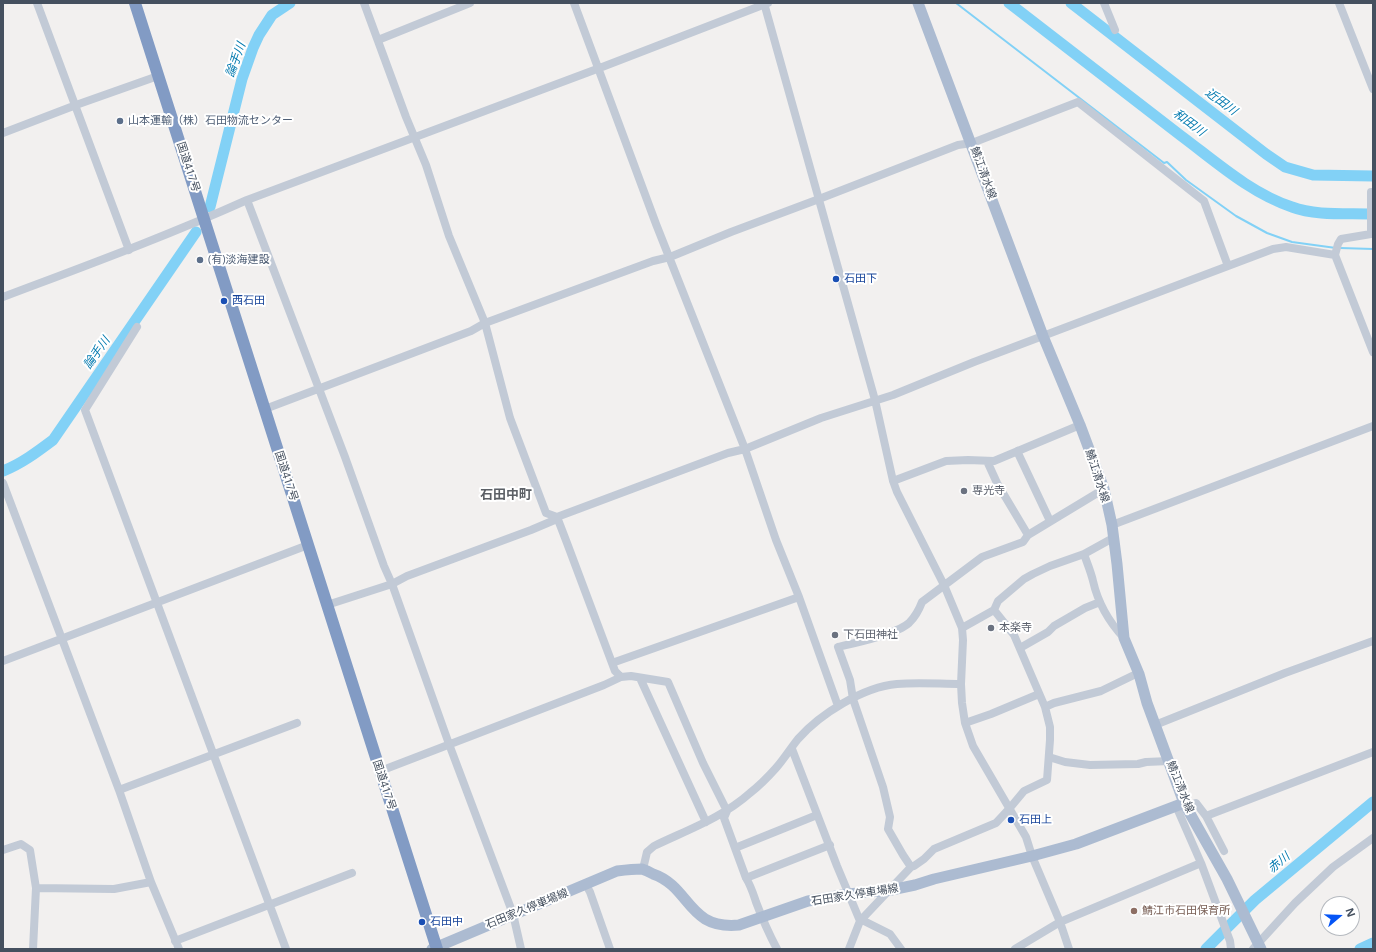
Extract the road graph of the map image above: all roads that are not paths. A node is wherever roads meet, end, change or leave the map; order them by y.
1 (37, 3) edge
2 (364, 3) edge
3 (470, 3) edge
4 (574, 3) edge
5 (918, 3) edge
6 (1104, 3) edge
7 (1339, 3) edge
8 (138, 4) edge
9 (766, 4) edge
10 (1115, 30) dead end
11 (378, 40) junction
12 (597, 69) junction
13 (158, 76) junction
14 (1373, 90) edge
15 (76, 105) junction
16 (3, 133) edge
17 (414, 137) junction
18 (972, 143) junction
19 (1372, 192) edge
20 (819, 199) junction
21 (247, 200) junction
22 (204, 220) junction
23 (129, 250) junction
24 (1335, 255) junction
25 (670, 257) junction
26 (1228, 266) junction
27 (3, 297) edge
28 (485, 323) junction
29 (137, 327) dead end
30 (1043, 336) junction
31 (1373, 352) edge
32 (317, 388) junction
33 (875, 400) junction
34 (265, 409) junction
35 (1080, 425) junction
36 (1373, 426) edge
37 (745, 449) junction
38 (1017, 451) junction
39 (987, 461) junction
40 (893, 481) junction
41 (3, 484) edge
42 (1104, 489) junction
43 (557, 518) junction
44 (1050, 522) junction
45 (1112, 525) junction
46 (1028, 535) junction
47 (1113, 538) junction
48 (308, 545) junction
49 (1084, 554) junction
50 (392, 584) junction
51 (944, 586) junction
52 (798, 597) junction
53 (1100, 602) junction
54 (157, 603) junction
55 (327, 605) junction
56 (994, 610) junction
57 (962, 628) junction
58 (1124, 638) junction
59 (61, 639) junction
60 (1373, 641) edge
61 (1020, 648) junction
62 (3, 661) edge
63 (612, 663) junction
64 (1139, 674) junction
65 (621, 677) junction
66 (640, 678) junction
67 (961, 684) junction
68 (1038, 694) junction
69 (853, 699) junction
70 (838, 706) junction
71 (1045, 707) junction
72 (297, 723) dead end
73 (965, 723) junction
74 (1155, 725) junction
75 (449, 744) junction
76 (792, 749) junction
77 (1373, 752) edge
78 (214, 755) junction
79 (1048, 757) junction
80 (1169, 761) junction
81 (380, 772) junction
82 (119, 790) junction
83 (1182, 805) junction
84 (1009, 809) junction
85 (726, 811) junction
86 (817, 815) junction
87 (1206, 816) junction
88 (706, 822) junction
89 (1373, 838) edge
90 (830, 845) junction
91 (735, 848) junction
92 (3, 850) edge
93 (1224, 851) dead end
94 (1032, 856) junction
95 (1201, 863) junction
96 (911, 867) junction
97 (643, 869) junction
98 (352, 873) dead end
99 (746, 878) junction
100 (151, 882) junction
101 (586, 885) junction
102 (36, 888) junction
103 (891, 890) junction
104 (848, 894) junction
105 (270, 904) junction
106 (513, 914) junction
107 (762, 918) junction
108 (861, 921) junction
109 (1060, 922) junction
110 (175, 941) junction
111 (1257, 947) edge
112 (435, 948) edge
113 (1230, 948) edge
114 (33, 949) edge
115 (179, 949) edge
116 (286, 949) edge
117 (521, 949) edge
118 (610, 949) edge
119 (777, 949) edge
120 (849, 949) edge
121 (901, 949) edge
122 (1015, 949) edge
123 (1069, 949) edge

1 - 15 street
2 - 11 street
3 - 11 street
4 - 12 street
5 - 18 main road, 鯖江清水線
6 - 10 street
7 - 14 street
8 - 13 highway, 国道417号
9 - 12 street
9 - 20 street
11 - 17 street
12 - 17 street
12 - 25 street
13 - 15 street
13 - 22 highway, 国道417号
15 - 16 street
15 - 23 street
17 - 21 street
17 - 28 street
18 - 20 street
18 - 26 street
18 - 30 main road, 鯖江清水線
19 - 24 street
20 - 25 street
20 - 33 street
21 - 22 street
21 - 32 street
22 - 23 street
22 - 34 highway, 国道417号
23 - 27 street
24 - 26 street
24 - 31 street
25 - 28 street
25 - 37 street
26 - 30 street
28 - 32 street
28 - 43 street
29 - 54 street
30 - 33 street
30 - 35 main road, 鯖江清水線
32 - 34 street
32 - 50 street
33 - 37 street
33 - 40 street
34 - 48 highway, 国道417号
35 - 38 street
35 - 42 main road, 鯖江清水線
36 - 45 street
37 - 43 street
37 - 52 street
38 - 39 street
38 - 44 street
39 - 40 street
39 - 46 street
40 - 51 street
41 - 59 street
42 - 44 street
42 - 45 main road, 鯖江清水線
43 - 50 street
43 - 63 street
44 - 46 street
45 - 47 main road, 鯖江清水線
46 - 51 street
47 - 49 street
47 - 58 main road, 鯖江清水線
48 - 54 street
48 - 55 highway, 国道417号
49 - 53 street
49 - 56 street
50 - 55 street
50 - 75 street
51 - 57 street
51 - 69 street
52 - 63 street
52 - 70 street
53 - 58 street
53 - 61 street
54 - 59 street
54 - 78 street
55 - 81 highway, 国道417号
56 - 57 street
56 - 61 street
57 - 67 street
58 - 64 main road, 鯖江清水線
59 - 62 street
59 - 82 street
60 - 74 street
61 - 68 street
63 - 65 street
64 - 71 street
64 - 74 main road, 鯖江清水線
65 - 66 street
65 - 75 street
66 - 85 street
66 - 88 street
67 - 69 street
67 - 73 street
68 - 71 street
68 - 73 street
69 - 70 street
69 - 96 street
70 - 76 street
71 - 79 street
72 - 78 street
73 - 84 street
74 - 80 main road, 鯖江清水線
75 - 81 street
75 - 106 street
76 - 85 street
76 - 86 street
77 - 87 street
78 - 82 street
78 - 105 street
79 - 80 street
79 - 84 street
80 - 83 main road, 鯖江清水線
81 - 112 highway, 国道417号
82 - 100 street
83 - 87 street
83 - 94 main road, 石田家久停車場線
83 - 95 street
83 - 111 main road, 鯖江清水線
84 - 94 street
84 - 96 street
85 - 88 street
85 - 91 street
86 - 90 street
86 - 91 street
87 - 93 street
88 - 97 street
89 - 111 street
90 - 99 street
90 - 104 street
91 - 99 street
92 - 102 street
94 - 103 main road, 石田家久停車場線
94 - 109 street
95 - 109 street
95 - 113 street
96 - 103 street
97 - 101 main road, 石田家久停車場線
97 - 107 main road, 石田家久停車場線
98 - 105 street
99 - 107 street
100 - 102 street
100 - 110 street
101 - 106 main road, 石田家久停車場線
101 - 118 street
102 - 114 street
103 - 104 main road, 石田家久停車場線
103 - 108 street
104 - 107 main road, 石田家久停車場線
104 - 108 street
105 - 110 street
105 - 116 street
106 - 112 main road, 石田家久停車場線
106 - 117 street
107 - 119 street
108 - 120 street
108 - 121 street
109 - 122 street
109 - 123 street
110 - 115 street

